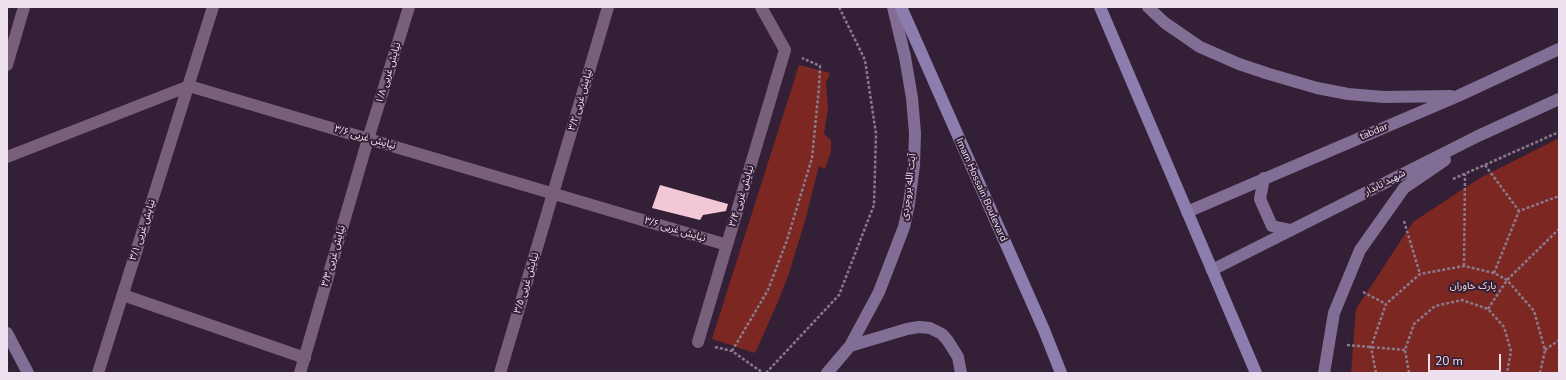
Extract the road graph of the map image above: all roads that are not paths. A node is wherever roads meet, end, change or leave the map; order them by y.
1 (24, 7) edge
2 (213, 7) edge
3 (409, 7) edge
4 (608, 7) edge
5 (761, 7) edge
6 (893, 7) edge
7 (901, 7) edge
8 (1100, 7) edge
9 (1148, 7) edge
10 (1559, 49) edge
11 (7, 66) edge
12 (189, 86) junction
13 (1458, 96) junction
14 (1559, 99) edge
15 (1478, 136) junction
16 (368, 139) junction
17 (7, 157) edge
18 (1264, 178) junction
19 (554, 194) junction
20 (1187, 212) junction
21 (1291, 230) junction
22 (727, 245) junction
23 (1212, 270) junction
24 (123, 295) junction
25 (7, 333) edge
26 (698, 342) road end
27 (850, 346) junction
28 (305, 358) junction
29 (28, 373) edge
30 (98, 373) edge
31 (300, 373) edge
32 (500, 373) edge
33 (827, 373) edge
34 (961, 373) edge
35 (1061, 373) edge
36 (1256, 373) edge
37 (1324, 373) edge

1 - 11 street
2 - 12 street, نیایش غربی ۳/۱
3 - 16 street, نیایش غربی ۱/۸
4 - 19 street, نیایش غربی ۳/۲
5 - 22 street, نیایش غربی ۳/۴
6 - 27 main road, آیت الله بروجردی
7 - 35 main road, Imam Hossain Boulevard
8 - 20 main road
9 - 13 main road
10 - 13 main road, tabdar
12 - 16 street, نیایش غربی ۳/۶
12 - 17 street
12 - 24 street, نیایش غربی ۳/۱
13 - 18 main road, tabdar
14 - 15 main road, شهید تابدار
15 - 21 main road, شهید تابدار
15 - 37 main road
16 - 19 street, نیایش غربی ۳/۶
16 - 28 street, نیایش غربی ۳/۳
18 - 20 main road, tabdar
18 - 21 main road
19 - 22 street, نیایش غربی ۳/۶
19 - 32 street, نیایش غربی ۳/۵
20 - 23 main road
21 - 23 main road, شهید تابدار
22 - 26 street, نیایش غربی ۳/۴
23 - 36 main road
24 - 28 street
24 - 30 street, نیایش غربی ۳/۱
25 - 29 main road
27 - 33 main road, آیت الله بروجردی
27 - 34 main road
28 - 31 street, نیایش غربی ۳/۳

